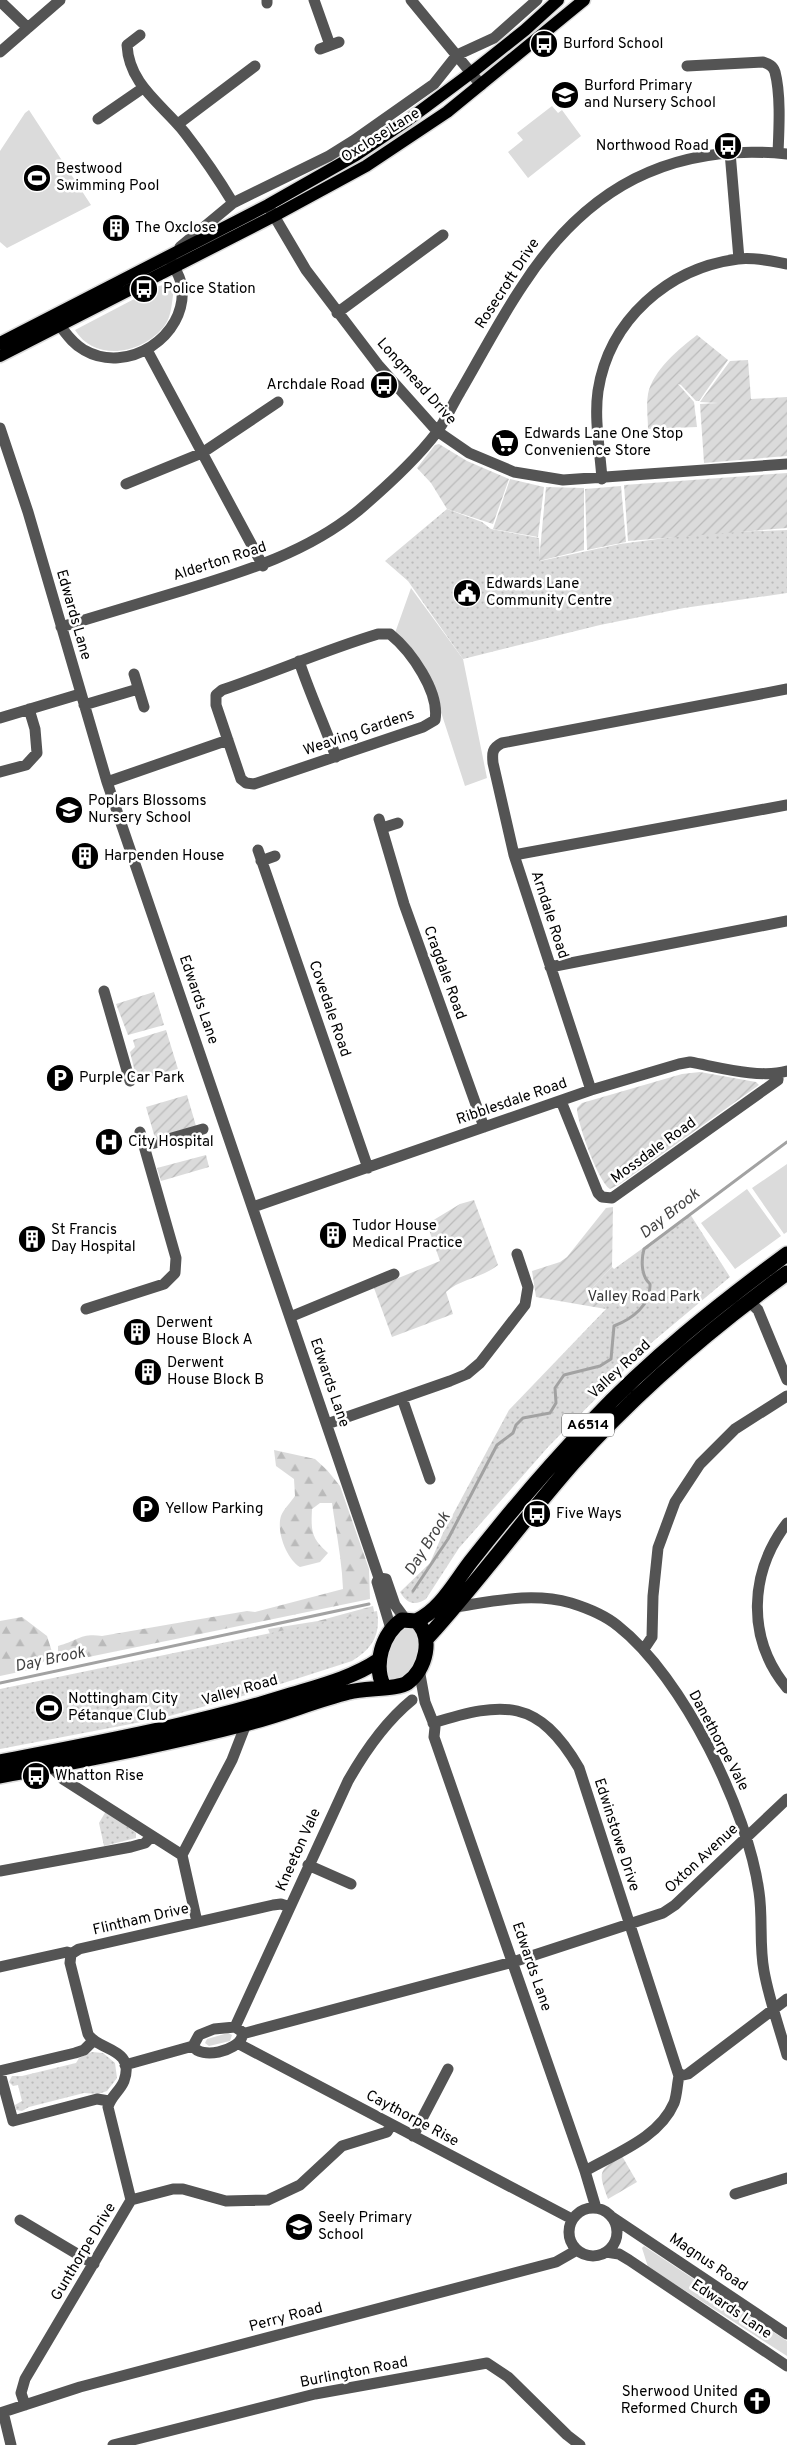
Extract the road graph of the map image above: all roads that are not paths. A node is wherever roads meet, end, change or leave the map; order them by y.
1 (60, 0) edge
2 (314, 0) edge
3 (411, 0) edge
4 (537, 0) edge
5 (558, 0) edge
6 (584, 0) edge
7 (0, 1) edge
8 (28, 28) junction
9 (140, 35) dead end
10 (330, 45) dead end
11 (0, 52) edge
12 (457, 55) junction
13 (255, 66) dead end
14 (687, 66) dead end
15 (471, 73) junction
16 (482, 85) junction
17 (143, 88) junction
18 (98, 119) dead end
19 (178, 124) junction
20 (730, 152) junction
21 (783, 153) edge
22 (233, 202) junction
23 (271, 211) junction
24 (442, 235) dead end
25 (169, 256) junction
26 (739, 259) junction
27 (155, 262) junction
28 (787, 264) edge
29 (174, 267) junction
30 (161, 274) junction
31 (337, 314) junction
32 (52, 315) junction
33 (60, 326) junction
34 (0, 343) edge
35 (147, 350) junction
36 (0, 356) edge
37 (278, 402) dead end
38 (0, 428) edge
39 (437, 431) junction
40 (202, 453) junction
41 (787, 464) edge
42 (602, 479) junction
43 (126, 484) dead end
44 (262, 566) junction
45 (61, 627) junction
46 (299, 661) junction
47 (134, 674) dead end
48 (138, 689) junction
49 (787, 689) edge
50 (80, 694) junction
51 (84, 705) junction
52 (144, 707) dead end
53 (29, 709) junction
54 (0, 718) edge
55 (228, 740) junction
56 (336, 757) junction
57 (0, 772) edge
58 (107, 782) junction
59 (787, 805) edge
60 (398, 822) dead end
61 (514, 855) junction
62 (275, 856) dead end
63 (787, 921) edge
64 (550, 967) junction
65 (104, 991) dead end
66 (782, 1073) edge
67 (130, 1080) dead end
68 (591, 1090) junction
69 (561, 1101) junction
70 (484, 1127) junction
71 (203, 1129) dead end
72 (140, 1132) dead end
73 (144, 1146) junction
74 (368, 1168) junction
75 (253, 1207) junction
76 (517, 1254) dead end
77 (787, 1254) edge
78 (521, 1266) junction
79 (509, 1270) dead end
80 (787, 1273) edge
81 (394, 1274) dead end
82 (749, 1301) junction
83 (86, 1309) dead end
84 (290, 1316) junction
85 (787, 1380) edge
86 (787, 1396) edge
87 (402, 1398) junction
88 (327, 1424) junction
89 (424, 1474) dead end
90 (785, 1529) edge
91 (380, 1578) junction
92 (456, 1607) junction
93 (411, 1620) junction
94 (391, 1629) junction
95 (428, 1638) junction
96 (644, 1649) junction
97 (379, 1660) junction
98 (419, 1669) junction
99 (384, 1686) junction
100 (400, 1687) junction
101 (787, 1688) edge
102 (412, 1700) junction
103 (433, 1723) junction
104 (246, 1724) junction
105 (434, 1737) junction
106 (50, 1759) junction
107 (0, 1762) edge
108 (0, 1776) edge
109 (787, 1799) edge
110 (152, 1836) junction
111 (747, 1837) junction
112 (182, 1854) junction
113 (308, 1864) junction
114 (0, 1871) edge
115 (351, 1884) dead end
116 (290, 1907) junction
117 (197, 1922) junction
118 (630, 1924) junction
119 (71, 1954) junction
120 (513, 1962) junction
121 (0, 1967) edge
122 (787, 1999) edge
123 (774, 2009) junction
124 (239, 2035) junction
125 (93, 2041) junction
126 (193, 2046) junction
127 (787, 2055) edge
128 (125, 2065) junction
129 (448, 2069) dead end
130 (0, 2072) edge
131 (679, 2076) junction
132 (110, 2101) junction
133 (391, 2125) junction
134 (413, 2136) junction
135 (585, 2171) junction
136 (787, 2178) edge
137 (735, 2194) dead end
138 (131, 2200) junction
139 (596, 2208) junction
140 (612, 2217) junction
141 (572, 2219) junction
142 (20, 2220) dead end
143 (577, 2250) junction
144 (606, 2252) junction
145 (94, 2264) junction
146 (787, 2334) edge
147 (787, 2366) edge
148 (25, 2405) junction
149 (1, 2412) edge
150 (576, 2444) edge
151 (11, 2445) edge
152 (113, 2445) edge

1 - 8 street
2 - 10 street
3 - 12 street
4 - 12 street, Oxclose Lane
5 - 15 main road, Oxclose Lane
6 - 16 main road, Oxclose Lane
7 - 8 street
8 - 11 street
9 - 17 street
12 - 15 street
12 - 22 street, Oxclose Lane
13 - 19 street
14 - 21 street, Rosecroft Drive
15 - 16 street
15 - 23 main road, Oxclose Lane
16 - 23 main road, Oxclose Lane
17 - 18 street
17 - 19 street
19 - 22 street
20 - 21 street, Rosecroft Drive
20 - 26 street
20 - 39 street, Rosecroft Drive
22 - 25 street, Oxclose Lane
23 - 25 main road, Oxclose Lane
23 - 29 main road, Oxclose Lane
23 - 31 street, Longmead Drive
24 - 31 street
25 - 27 main road, Oxclose Lane
25 - 29 street
26 - 28 street
26 - 42 street
27 - 30 street
27 - 32 main road, Oxclose Lane
29 - 30 main road, Oxclose Lane
29 - 35 street
30 - 33 main road, Oxclose Lane
31 - 39 street, Longmead Drive
32 - 33 street
32 - 34 main road, Oxclose Lane
33 - 35 street
33 - 36 main road, Oxclose Lane
35 - 40 street
37 - 40 street
38 - 45 street, Edwards Lane
39 - 42 street, Longmead Drive
39 - 44 street, Alderton Road
40 - 43 street
40 - 44 street
41 - 42 street, Longmead Drive
44 - 45 street, Alderton Road
45 - 50 street, Edwards Lane
46 - 55 street, Weaving Gardens
46 - 56 street
46 - 56 street, Weaving Gardens
47 - 48 street
48 - 51 street
48 - 52 street
49 - 61 street, Arndale Road
50 - 51 street, Edwards Lane
50 - 53 street
51 - 58 street, Edwards Lane
53 - 54 street
53 - 57 street
55 - 56 street, Weaving Gardens
55 - 58 street
58 - 75 street, Edwards Lane
59 - 61 street
60 - 70 street, Cragdale Road
61 - 64 street, Arndale Road
62 - 74 street, Covedale Road
63 - 64 street
64 - 68 street, Arndale Road
65 - 67 street
66 - 68 street, Ribblesdale Road
66 - 69 street, Mossdale Road
68 - 69 street, Ribblesdale Road
69 - 70 street, Ribblesdale Road
70 - 74 street, Ribblesdale Road
71 - 73 street
72 - 73 street
73 - 83 street
74 - 75 street, Ribblesdale Road
75 - 84 street, Edwards Lane
76 - 78 street
77 - 93 highway, Valley Road / A6514
78 - 79 street
78 - 87 street
80 - 82 highway, Valley Road / A6514
81 - 84 street
82 - 85 street
82 - 92 highway, Valley Road / A6514
84 - 88 street, Edwards Lane
86 - 96 street
87 - 88 street
87 - 89 street
88 - 91 street, Edwards Lane
90 - 101 street
91 - 93 street, Edwards Lane
91 - 94 street, Edwards Lane
92 - 95 highway, Valley Road / A6514
92 - 96 street, Danethorpe Vale
93 - 94 highway, A6514
93 - 95 highway
94 - 97 highway
95 - 98 highway, A6514
96 - 111 street, Danethorpe Vale
97 - 99 highway
97 - 106 highway, Valley Road
98 - 100 highway, A6514
98 - 103 street, Edwards Lane
99 - 100 highway
99 - 104 highway, Valley Road
100 - 102 street, Edwards Lane
102 - 105 street, Edwards Lane
102 - 113 street, Kneeton Vale
103 - 105 street, Edwards Lane
103 - 118 street, Edwinstowe Drive
104 - 106 highway, Valley Road
104 - 112 street
105 - 120 street, Edwards Lane
106 - 107 highway, Valley Road
106 - 108 highway, Valley Road
106 - 110 street
109 - 111 street, Oxton Avenue
110 - 112 street
110 - 114 street
111 - 118 street, Oxton Avenue
111 - 123 street, Danethorpe Vale
112 - 117 street
113 - 115 street
113 - 116 street, Kneeton Vale
116 - 117 street, Flintham Drive
116 - 124 street, Kneeton Vale
117 - 119 street, Flintham Drive
118 - 120 street, Oxton Avenue
118 - 131 street, Edwinstowe Drive
119 - 121 street, Flintham Drive
119 - 125 street
120 - 124 street, Oxton Avenue
120 - 135 street, Edwards Lane
122 - 123 street
123 - 127 street, Danethorpe Vale
123 - 131 street
124 - 126 street
124 - 126 street
124 - 133 street, Caythorpe Rise
125 - 128 street
125 - 130 street
126 - 128 street
128 - 132 street
129 - 134 street
130 - 132 street
131 - 135 street
132 - 138 street, Gunthorpe Drive
133 - 134 street, Caythorpe Rise
133 - 138 street
134 - 141 street, Caythorpe Rise
135 - 139 street, Edwards Lane
136 - 137 street
138 - 145 street, Gunthorpe Drive
139 - 140 street
139 - 141 street
140 - 144 street
140 - 146 street, Magnus Road
141 - 143 street
142 - 145 street
143 - 144 street
143 - 148 street, Perry Road
144 - 147 street, Edwards Lane
145 - 148 street, Gunthorpe Drive
148 - 149 street, Perry Road
149 - 151 street
150 - 152 street, Burlington Road

